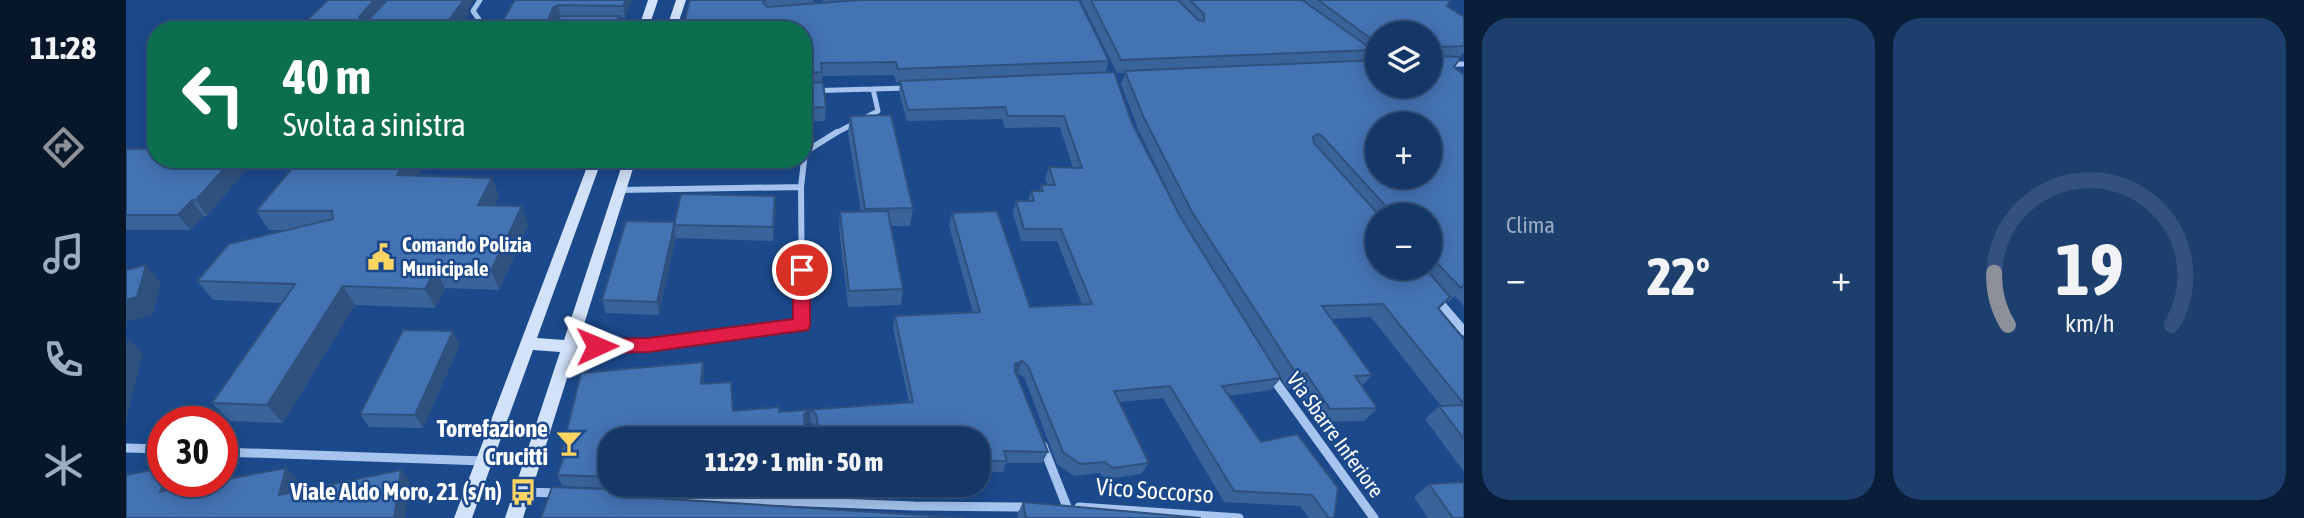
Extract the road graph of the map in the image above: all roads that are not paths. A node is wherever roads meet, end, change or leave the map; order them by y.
1 (480, 0) edge
2 (653, 0) edge
3 (681, 0) edge
4 (480, 21) edge
5 (646, 21) edge
6 (674, 21) edge
7 (1442, 65) edge
8 (1462, 66) edge
9 (913, 88) edge
10 (873, 89) junction
11 (812, 91) edge
12 (812, 148) edge
13 (593, 168) edge
14 (627, 168) edge
15 (803, 168) edge
16 (801, 187) junction
17 (620, 190) junction
18 (1428, 289) edge
19 (1464, 331) edge
20 (530, 344) junction
21 (570, 347) junction
22 (1270, 374) edge
23 (1037, 431) edge
24 (126, 448) edge
25 (147, 449) edge
26 (238, 453) edge
27 (484, 461) junction
28 (523, 492) junction
29 (565, 493) edge
30 (707, 497) edge
31 (816, 497) edge
32 (816, 500) junction
33 (1039, 507) edge
34 (1053, 507) edge
35 (1067, 507) junction
36 (463, 518) edge
37 (514, 518) edge
38 (1239, 518) edge
39 (1374, 518) edge

1 - 4 street
2 - 5 street
3 - 6 street
7 - 8 street
9 - 10 street
10 - 11 street
10 - 12 street
13 - 20 street
14 - 17 street
15 - 16 street
16 - 17 street
16 - 21 street
17 - 21 street
18 - 19 street
20 - 21 street
20 - 27 street
21 - 28 street
22 - 39 street, Via Sbarre Inferiore
23 - 35 street
24 - 25 street
26 - 27 street
27 - 36 street
28 - 29 street
28 - 37 street
30 - 32 street
31 - 32 street
32 - 33 street
34 - 35 street, Vico Soccorso
35 - 38 street, Vico Soccorso

